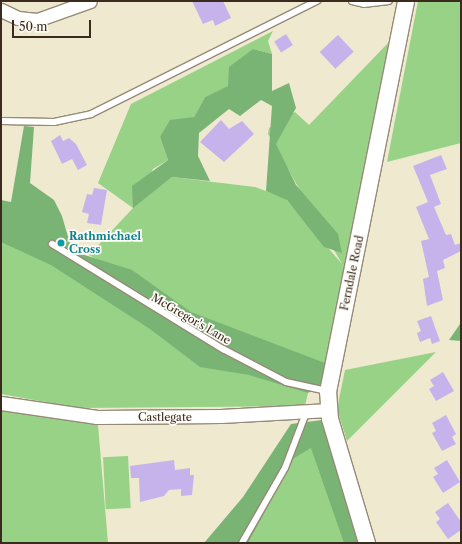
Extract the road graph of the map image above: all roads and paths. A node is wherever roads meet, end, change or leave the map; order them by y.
1 (90, 1) edge
2 (317, 1) edge
3 (352, 1) edge
4 (389, 1) edge
5 (406, 1) edge
6 (1, 10) edge
7 (1, 121) edge
8 (52, 244) dead end
9 (328, 392) junction
10 (1, 404) edge
11 (329, 410) junction
12 (306, 413) junction
13 (242, 543) edge
14 (367, 543) edge

1 - 6 street
2 - 7 lane
3 - 4 lane
5 - 9 street, Ferndale Road
8 - 9 lane, McGregor's Lane
9 - 11 street, Ferndale Road
10 - 12 street, Castlegate
11 - 12 street, Castlegate
11 - 14 street, Ferndale Road
12 - 13 lane

